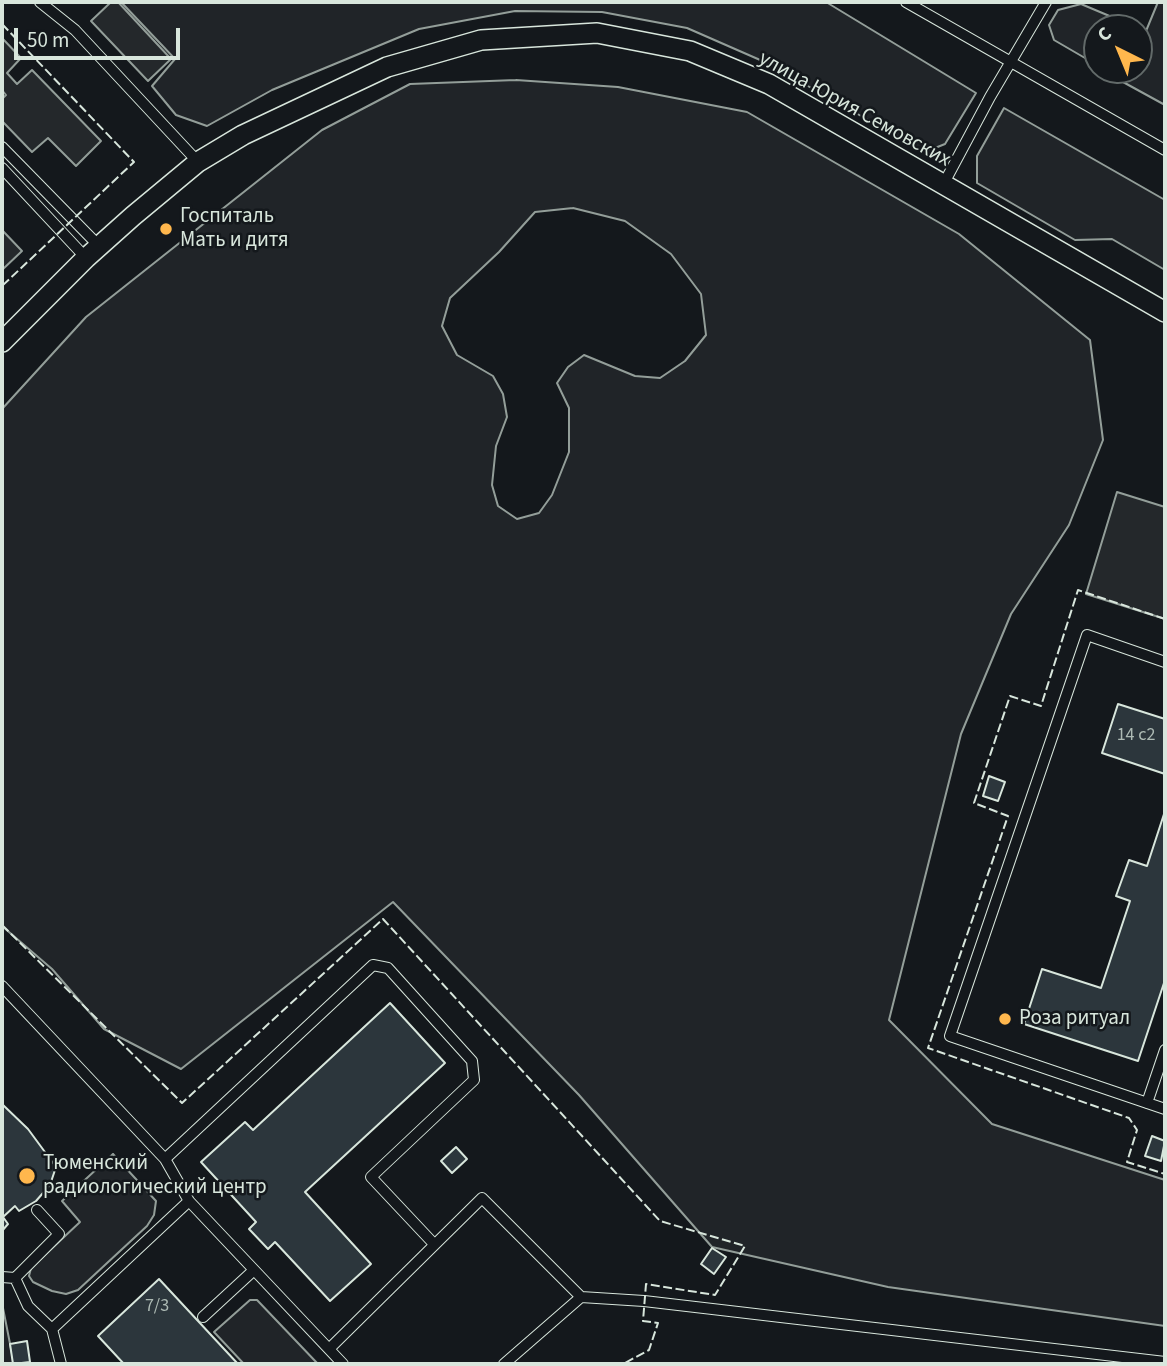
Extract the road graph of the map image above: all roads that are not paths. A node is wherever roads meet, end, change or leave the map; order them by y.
1 (40, 2) edge
2 (906, 2) edge
3 (1046, 2) edge
4 (1011, 62) junction
5 (2, 147) edge
6 (1165, 150) edge
7 (198, 162) junction
8 (2, 168) edge
9 (943, 185) junction
10 (92, 252) junction
11 (1165, 312) edge
12 (2, 342) edge
13 (1165, 662) edge
14 (2, 986) edge
15 (1165, 1050) edge
16 (1147, 1103) junction
17 (1165, 1109) edge
18 (165, 1159) junction
19 (189, 1201) junction
20 (37, 1210) dead end
21 (435, 1244) junction
22 (254, 1270) junction
23 (2, 1277) edge
24 (15, 1278) junction
25 (581, 1297) junction
26 (203, 1317) dead end
27 (52, 1329) junction
28 (330, 1348) junction
29 (1165, 1362) edge
30 (61, 1364) edge
31 (343, 1364) edge
32 (504, 1364) edge

1 - 7 lane
2 - 4 lane
3 - 4 lane
4 - 6 lane
4 - 9 lane
5 - 10 lane
7 - 9 street, улица Юрия Семовских
7 - 10 street, улица Юрия Семовских
8 - 10 lane
9 - 11 street, улица Юрия Семовских
10 - 12 street, улица Юрия Семовских
13 - 16 lane
14 - 18 lane
15 - 16 lane
16 - 17 lane
18 - 19 lane
18 - 21 lane
19 - 22 lane
19 - 27 lane
20 - 24 lane
21 - 25 lane
21 - 28 lane
22 - 26 lane
22 - 28 lane
23 - 24 lane
24 - 27 lane
25 - 29 lane
25 - 32 lane
27 - 30 lane
28 - 31 lane

